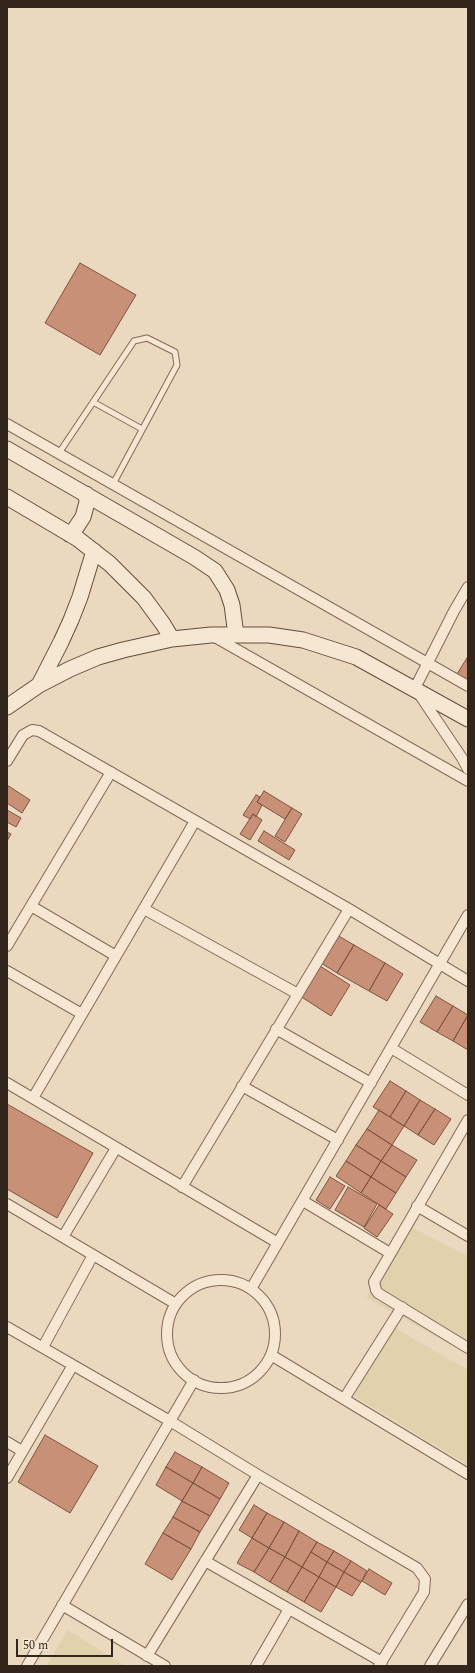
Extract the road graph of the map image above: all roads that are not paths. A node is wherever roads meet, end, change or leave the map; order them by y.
1 (94, 402) junction
2 (7, 424) edge
3 (142, 429) junction
4 (7, 449) edge
5 (59, 453) junction
6 (113, 484) junction
7 (86, 494) junction
8 (7, 496) edge
9 (69, 534) junction
10 (94, 551) junction
11 (468, 587) edge
12 (211, 635) junction
13 (236, 635) junction
14 (172, 639) junction
15 (428, 662) junction
16 (39, 685) junction
17 (468, 686) edge
18 (415, 688) junction
19 (7, 706) edge
20 (468, 719) edge
21 (7, 761) edge
22 (468, 769) edge
23 (111, 772) junction
24 (468, 781) edge
25 (195, 822) junction
26 (31, 906) junction
27 (144, 909) junction
28 (349, 909) junction
29 (468, 915) edge
30 (7, 946) edge
31 (116, 956) junction
32 (440, 964) junction
33 (7, 970) edge
34 (468, 981) edge
35 (298, 994) junction
36 (82, 1014) junction
37 (276, 1030) junction
38 (391, 1048) junction
39 (7, 1083) edge
40 (371, 1083) junction
41 (242, 1086) junction
42 (468, 1095) edge
43 (33, 1098) junction
44 (468, 1120) edge
45 (338, 1140) junction
46 (116, 1148) junction
47 (182, 1187) junction
48 (303, 1201) junction
49 (7, 1204) edge
50 (417, 1206) junction
51 (468, 1236) edge
52 (63, 1237) junction
53 (278, 1243) junction
54 (390, 1253) junction
55 (93, 1255) junction
56 (251, 1290) junction
57 (176, 1304) junction
58 (402, 1307) junction
59 (7, 1327) edge
60 (43, 1347) junction
61 (468, 1348) edge
62 (271, 1355) junction
63 (72, 1365) junction
64 (194, 1380) junction
65 (344, 1399) junction
66 (170, 1421) junction
67 (7, 1442) edge
68 (22, 1451) junction
69 (258, 1474) junction
70 (468, 1474) edge
71 (7, 1478) edge
72 (205, 1561) junction
73 (468, 1604) edge
74 (62, 1605) junction
75 (289, 1609) junction
76 (147, 1656) junction
77 (380, 1664) edge
78 (27, 1666) edge
79 (165, 1666) edge
80 (256, 1666) edge
81 (430, 1666) edge

1 - 3 lane
1 - 3 lane
1 - 5 lane
2 - 5 street
3 - 6 lane
4 - 7 main road
5 - 6 street
6 - 15 street
7 - 9 main road
7 - 13 main road
8 - 9 main road
9 - 10 main road
10 - 14 main road
10 - 16 main road
11 - 15 street
12 - 13 main road
12 - 14 main road
12 - 24 street
13 - 18 main road
14 - 16 main road
15 - 17 street
15 - 18 street
16 - 19 main road
18 - 20 main road
18 - 22 street
21 - 23 street
23 - 25 street
23 - 26 street
25 - 27 street
25 - 28 street
26 - 30 street
26 - 31 street
27 - 31 street
27 - 35 street
28 - 32 street
28 - 35 street
29 - 32 street
31 - 36 street
32 - 34 street
32 - 38 street
33 - 36 street
35 - 37 street
36 - 43 street
37 - 40 street
37 - 41 street
38 - 40 street
38 - 42 street
39 - 43 street
40 - 45 street
41 - 45 street
41 - 47 street
43 - 46 street
44 - 50 street
45 - 48 street
46 - 47 street
46 - 52 street
47 - 53 street
48 - 53 street
48 - 54 street
49 - 52 street
50 - 51 street
50 - 54 street
52 - 55 street
53 - 56 street
54 - 58 street
55 - 57 street
55 - 60 street
56 - 57 street
56 - 62 street
57 - 64 street
58 - 61 street
58 - 65 street
59 - 60 street
60 - 63 street
62 - 64 street
62 - 65 street
63 - 66 street
63 - 68 street
64 - 66 street
65 - 70 street
66 - 69 street
66 - 74 street
67 - 68 street
68 - 71 street
69 - 72 street
69 - 77 street
72 - 75 street
72 - 76 street
73 - 81 street
74 - 76 street
74 - 78 street
75 - 77 street
75 - 80 street
76 - 79 street

